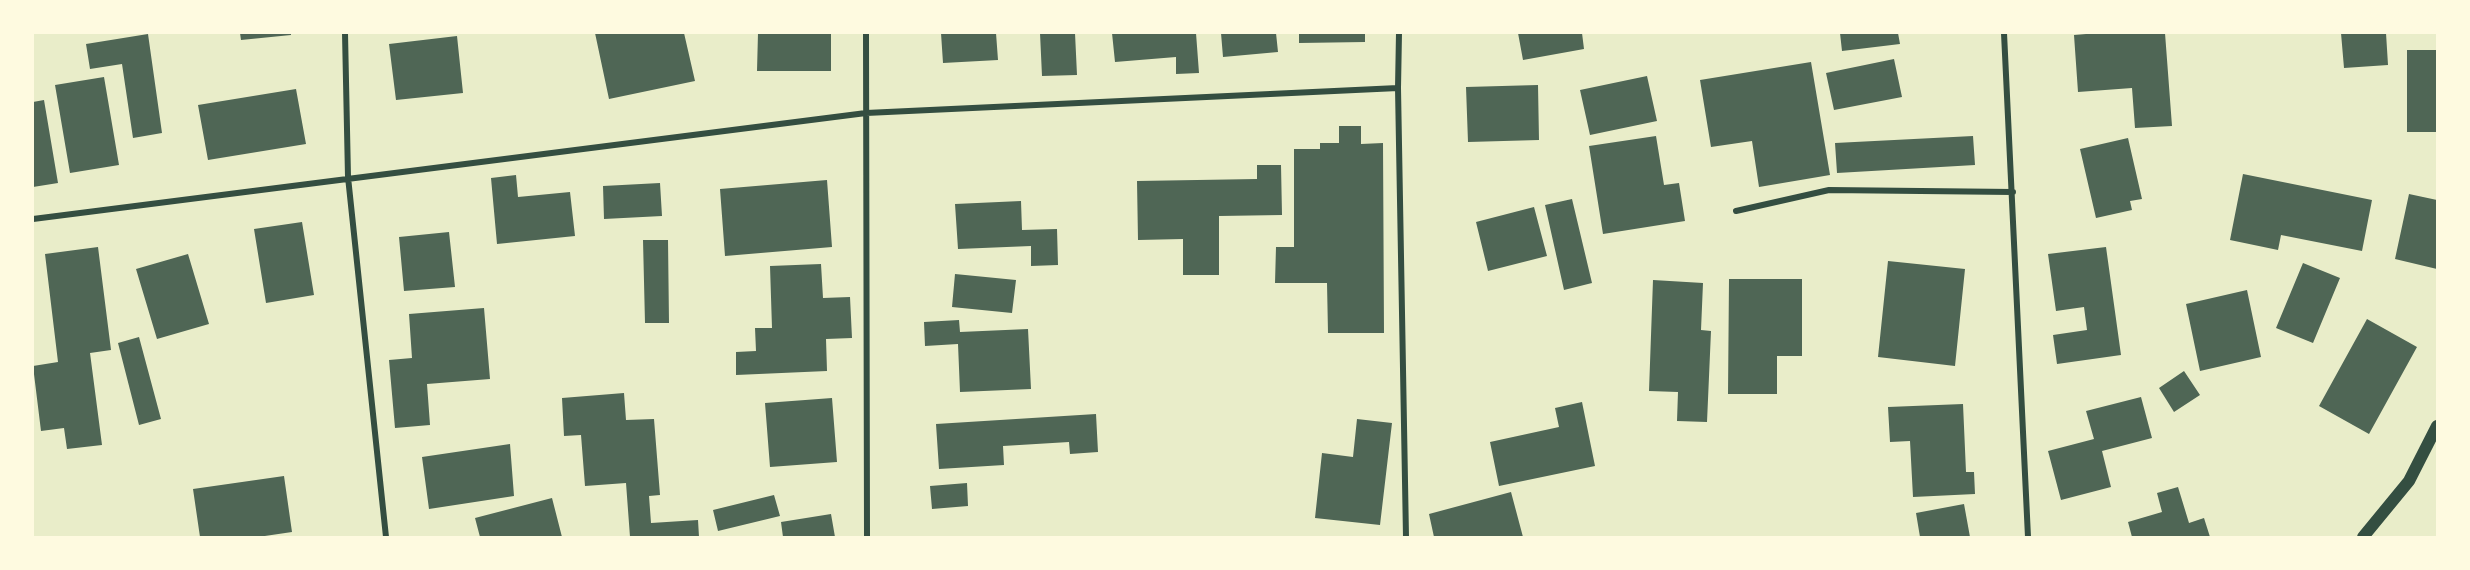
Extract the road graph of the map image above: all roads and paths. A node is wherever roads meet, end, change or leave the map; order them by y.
1 (345, 33) edge
2 (866, 33) edge
3 (1400, 33) edge
4 (2004, 33) edge
5 (1398, 88) junction
6 (866, 113) junction
7 (348, 177) junction
8 (2013, 192) junction
9 (1736, 211) dead end
10 (33, 219) edge
11 (2437, 426) edge
12 (386, 537) edge
13 (867, 537) edge
14 (1406, 537) edge
15 (2028, 537) edge
16 (2363, 537) edge

1 - 7 street
2 - 6 street
3 - 5 street
4 - 8 street
5 - 6 street
5 - 14 street
6 - 7 street
6 - 13 street
7 - 10 street
7 - 12 street
8 - 9 street
8 - 15 street
11 - 16 main road

